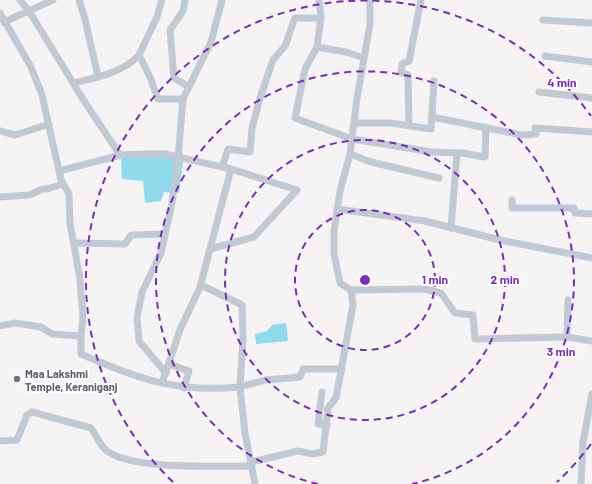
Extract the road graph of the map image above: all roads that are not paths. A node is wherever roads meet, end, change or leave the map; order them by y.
1 (20, 0) edge
2 (53, 0) edge
3 (79, 0) edge
4 (162, 0) edge
5 (185, 0) edge
6 (222, 0) edge
7 (319, 0) edge
8 (370, 0) edge
9 (421, 0) edge
10 (29, 11) junction
11 (0, 13) edge
12 (321, 18) junction
13 (543, 20) dead end
14 (4, 22) junction
15 (592, 24) edge
16 (317, 46) junction
17 (139, 55) junction
18 (545, 56) dead end
19 (364, 58) junction
20 (592, 62) edge
21 (98, 77) junction
22 (434, 81) dead end
23 (73, 83) junction
24 (189, 87) junction
25 (539, 92) dead end
26 (592, 98) edge
27 (183, 99) junction
28 (432, 117) junction
29 (354, 123) junction
30 (49, 124) junction
31 (409, 126) junction
32 (486, 127) junction
33 (0, 131) edge
34 (592, 132) edge
35 (352, 138) junction
36 (457, 153) junction
37 (350, 154) junction
38 (120, 155) junction
39 (178, 158) junction
40 (222, 167) junction
41 (231, 169) junction
42 (59, 171) junction
43 (439, 178) dead end
44 (63, 184) junction
45 (0, 196) edge
46 (512, 200) dead end
47 (337, 209) junction
48 (592, 214) edge
49 (451, 228) junction
50 (164, 234) junction
51 (74, 244) junction
52 (210, 249) junction
53 (592, 258) edge
54 (201, 285) junction
55 (351, 290) junction
56 (568, 300) dead end
57 (0, 326) edge
58 (81, 336) junction
59 (567, 338) junction
60 (592, 341) edge
61 (169, 364) junction
62 (342, 368) junction
63 (166, 373) junction
64 (162, 384) junction
65 (240, 387) junction
66 (184, 388) junction
67 (322, 392) dead end
68 (592, 394) edge
69 (327, 425) junction
70 (589, 429) edge
71 (0, 441) edge
72 (252, 464) junction
73 (255, 484) edge
74 (581, 484) edge

1 - 10 street
2 - 10 street
3 - 21 street
4 - 17 street
5 - 24 street
6 - 24 street
7 - 12 street
8 - 19 street
9 - 31 street
10 - 14 street
10 - 23 street
11 - 14 street
12 - 16 street
12 - 40 street
13 - 15 street
14 - 30 street
16 - 19 street
16 - 35 street
17 - 21 street
17 - 27 street
18 - 20 street
19 - 29 street
21 - 23 street
22 - 28 street
23 - 38 street
24 - 27 street
25 - 26 street
27 - 39 street
28 - 31 street
28 - 32 street
29 - 31 street
29 - 35 street
30 - 33 street
30 - 42 street
32 - 34 street
32 - 36 street
35 - 36 street
35 - 37 street
36 - 49 street
37 - 43 street
37 - 47 street
38 - 39 street
38 - 42 street
39 - 40 street
39 - 50 street
40 - 41 street
41 - 52 street
41 - 52 street
42 - 44 street
44 - 45 street
44 - 51 street
46 - 48 street
47 - 49 street
47 - 55 street
49 - 53 street
50 - 51 street
50 - 63 street
51 - 58 street
52 - 54 street
54 - 61 street
54 - 65 street
55 - 59 street
55 - 62 street
56 - 59 street
57 - 58 street
58 - 64 street
59 - 60 street
61 - 63 street
61 - 66 street
62 - 65 street
62 - 69 street
63 - 64 street
64 - 66 street
65 - 66 street
65 - 72 street
67 - 69 street
68 - 70 street
69 - 72 street
70 - 74 street
71 - 72 street
72 - 73 street

